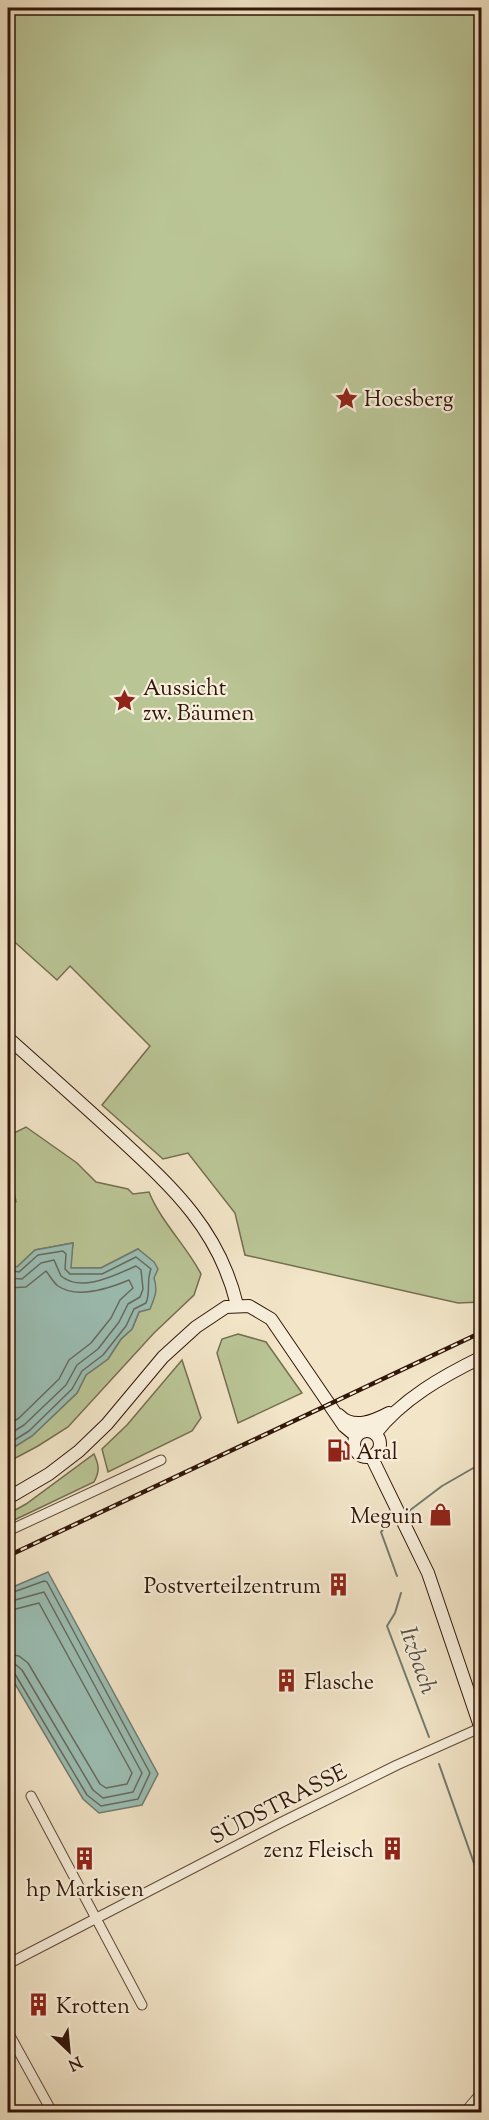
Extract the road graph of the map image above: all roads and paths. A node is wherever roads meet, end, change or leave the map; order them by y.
1 (8, 1038) edge
2 (237, 1305) junction
3 (482, 1357) edge
4 (406, 1403) junction
5 (334, 1410) junction
6 (375, 1434) junction
7 (356, 1436) junction
8 (371, 1456) junction
9 (161, 1460) dead end
10 (8, 1498) edge
11 (8, 1531) edge
12 (481, 1730) edge
13 (31, 1796) dead end
14 (97, 1918) junction
15 (8, 1964) edge
16 (142, 2005) dead end
17 (8, 2032) edge
18 (482, 2092) edge
19 (52, 2112) edge
20 (465, 2112) edge

1 - 2 main road
2 - 5 main road
2 - 10 main road
3 - 4 main road
4 - 5 main road
4 - 6 main road
5 - 7 main road
6 - 7 main road
6 - 8 main road
7 - 8 main road
8 - 12 main road
9 - 11 street
12 - 14 street, SÜDSTRASSE
13 - 14 street
14 - 15 street, SÜDSTRASSE
14 - 16 street
17 - 19 street
18 - 20 street

